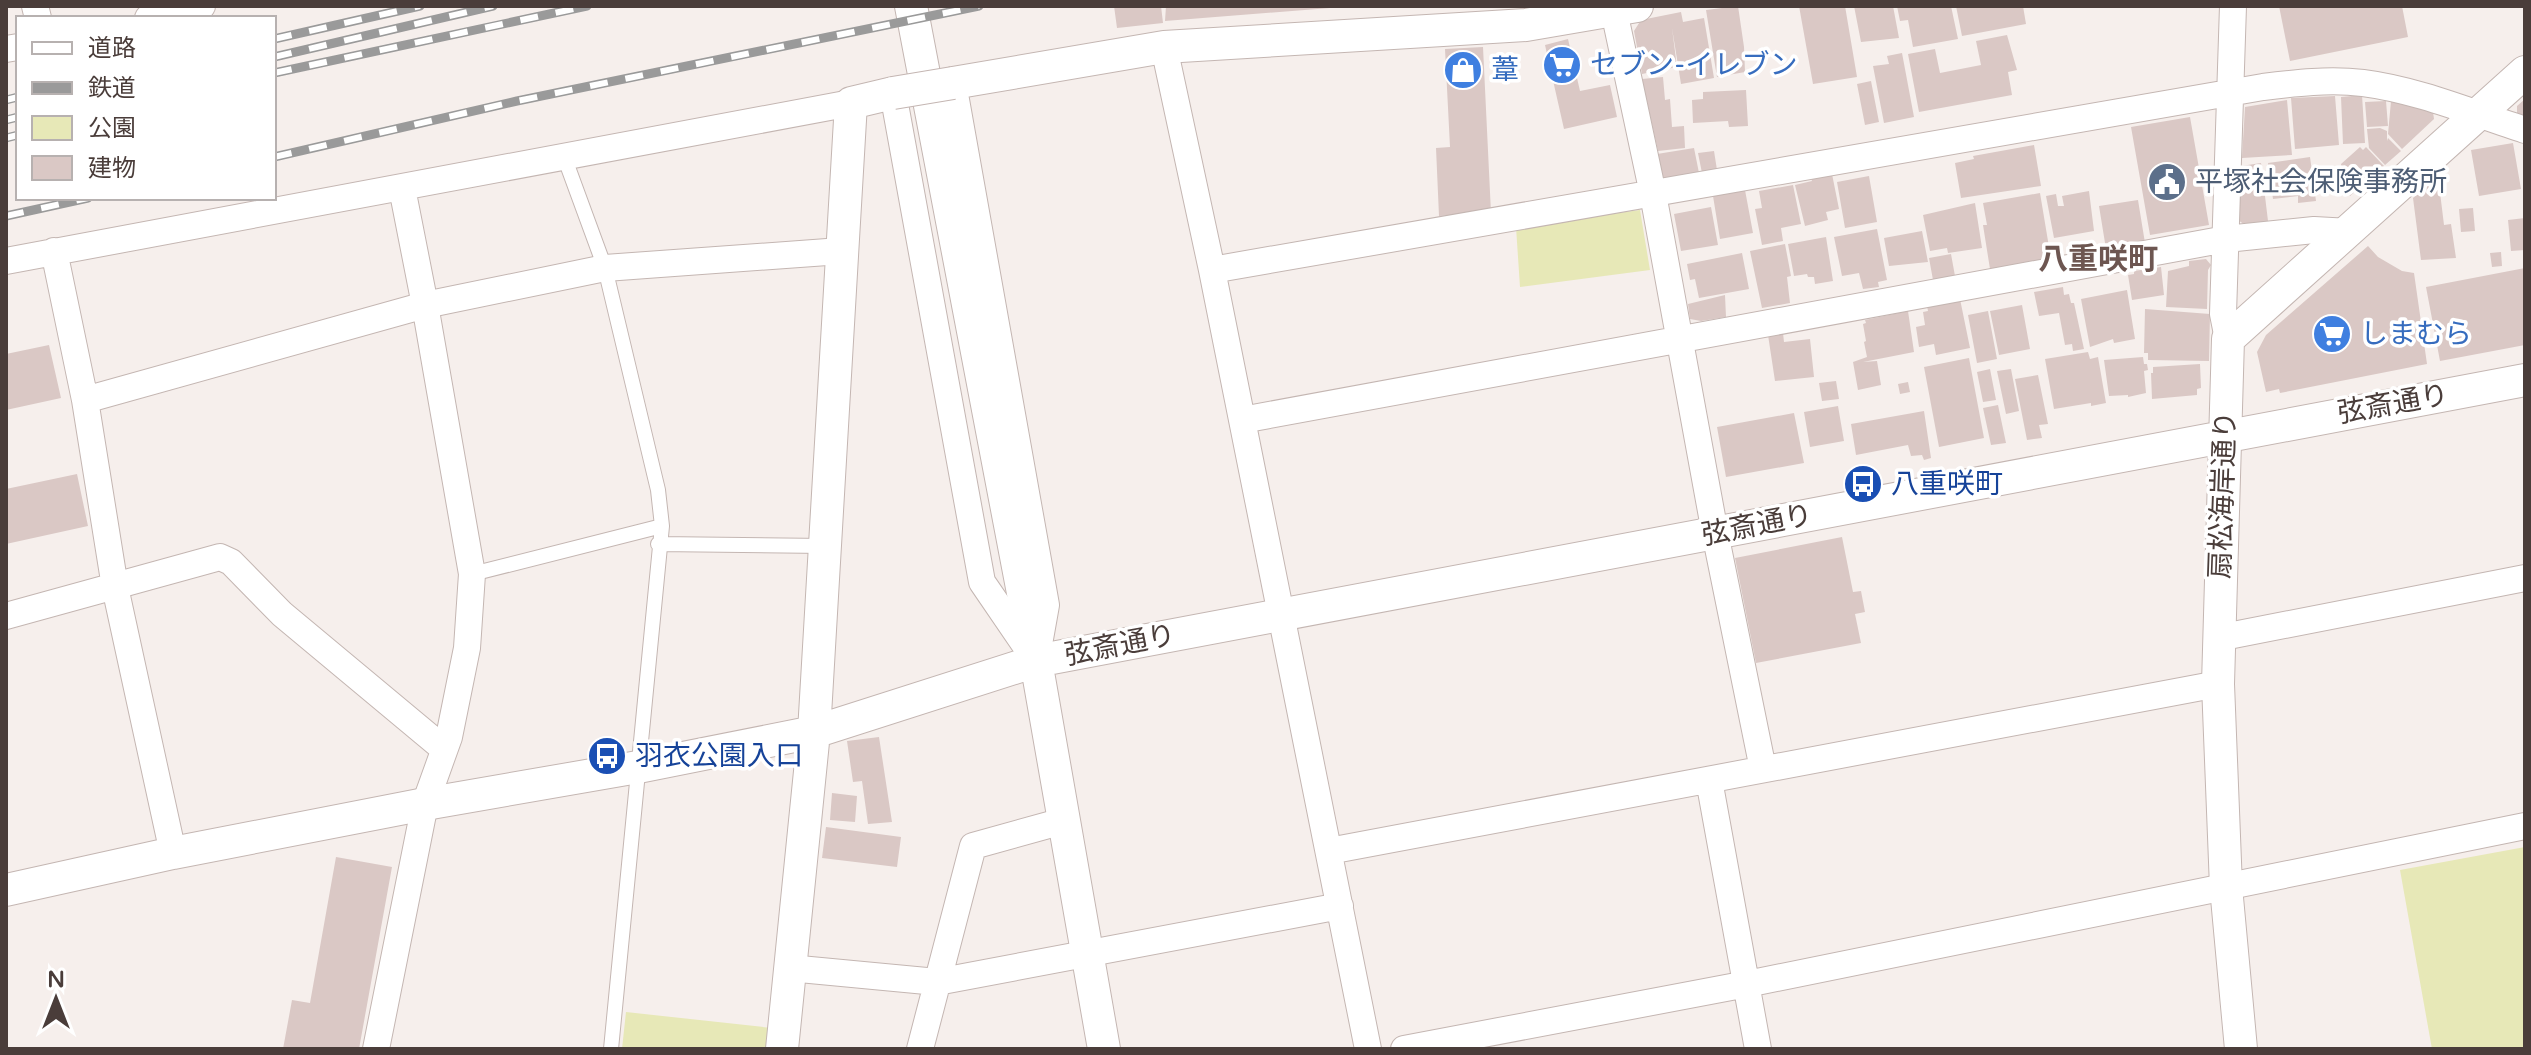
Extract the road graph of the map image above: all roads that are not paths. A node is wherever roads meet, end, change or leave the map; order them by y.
1 (202, 6) edge
2 (911, 6) edge
3 (2233, 6) edge
4 (1625, 9) edge
5 (157, 16) edge
6 (1164, 47) junction
7 (2525, 72) edge
8 (953, 83) junction
9 (893, 93) junction
10 (2229, 94) junction
11 (851, 103) junction
12 (2479, 115) junction
13 (2525, 130) edge
14 (565, 159) junction
15 (402, 188) junction
16 (1653, 194) junction
17 (2350, 232) junction
18 (2226, 239) junction
19 (54, 251) junction
20 (841, 251) junction
21 (6, 261) edge
22 (605, 268) junction
23 (1212, 270) junction
24 (425, 305) junction
25 (1681, 338) junction
26 (2228, 339) junction
27 (2525, 380) edge
28 (85, 400) junction
29 (1242, 420) junction
30 (2226, 435) junction
31 (662, 526) junction
32 (1715, 533) junction
33 (658, 544) junction
34 (825, 546) junction
35 (472, 574) junction
36 (2525, 578) edge
37 (115, 587) junction
38 (1282, 614) junction
39 (6, 616) edge
40 (2218, 638) junction
41 (1036, 661) junction
42 (2218, 684) junction
43 (814, 732) junction
44 (444, 749) junction
45 (638, 767) junction
46 (1763, 769) junction
47 (1709, 780) junction
48 (425, 804) junction
49 (1063, 821) junction
50 (2525, 826) edge
51 (1329, 851) junction
52 (173, 853) junction
53 (2226, 887) junction
54 (6, 890) edge
55 (1340, 906) junction
56 (1087, 955) junction
57 (789, 968) junction
58 (937, 982) junction
59 (1747, 984) junction
60 (376, 1049) edge
61 (611, 1049) edge
62 (782, 1049) edge
63 (920, 1049) edge
64 (1104, 1049) edge
65 (1368, 1049) edge
66 (1404, 1049) edge
67 (1758, 1049) edge
68 (2241, 1049) edge

1 - 5 street
2 - 41 street
3 - 10 street
4 - 6 street
4 - 16 street
6 - 8 street
6 - 23 street
7 - 12 street
8 - 9 street, bridge
8 - 41 street
9 - 11 street
9 - 41 street
10 - 12 street
10 - 16 street
10 - 18 street
11 - 14 street
11 - 20 street
12 - 13 street
12 - 17 street
14 - 15 street
14 - 22 lane
15 - 19 street
15 - 24 street
16 - 23 street
16 - 25 street
17 - 18 street
17 - 26 street
18 - 25 street
18 - 26 street
19 - 21 street
19 - 28 street
20 - 22 street
20 - 34 street
22 - 24 street
22 - 31 lane
23 - 29 street
24 - 28 street
24 - 35 street
25 - 29 street
25 - 32 street
26 - 30 street, 扇松海岸通り
27 - 30 street, 弦斎通り
28 - 37 street
29 - 38 street
30 - 32 street, 弦斎通り
30 - 40 street, 扇松海岸通り
31 - 33 lane
31 - 35 lane
32 - 38 street, 弦斎通り
32 - 46 street
33 - 34 lane
33 - 45 lane
34 - 43 street
35 - 44 street
36 - 40 street
37 - 39 street
37 - 44 street
37 - 52 street
38 - 41 street, 弦斎通り
38 - 51 street
40 - 42 street, 扇松海岸通り
41 - 43 street, 弦斎通り
41 - 49 street
42 - 46 street
42 - 53 street, 扇松海岸通り
43 - 45 street, 弦斎通り
43 - 57 street
44 - 48 street
45 - 48 street, 弦斎通り
45 - 61 lane
46 - 47 street
47 - 51 street
47 - 59 street
48 - 52 street, 弦斎通り
48 - 60 street
49 - 56 street
49 - 58 street
50 - 53 street
51 - 55 street
52 - 54 street, 弦斎通り
53 - 59 street
53 - 68 street, 扇松海岸通り
55 - 56 street
55 - 65 street
56 - 58 street
56 - 64 street
57 - 58 street
57 - 62 street
58 - 63 street
59 - 66 street
59 - 67 street

